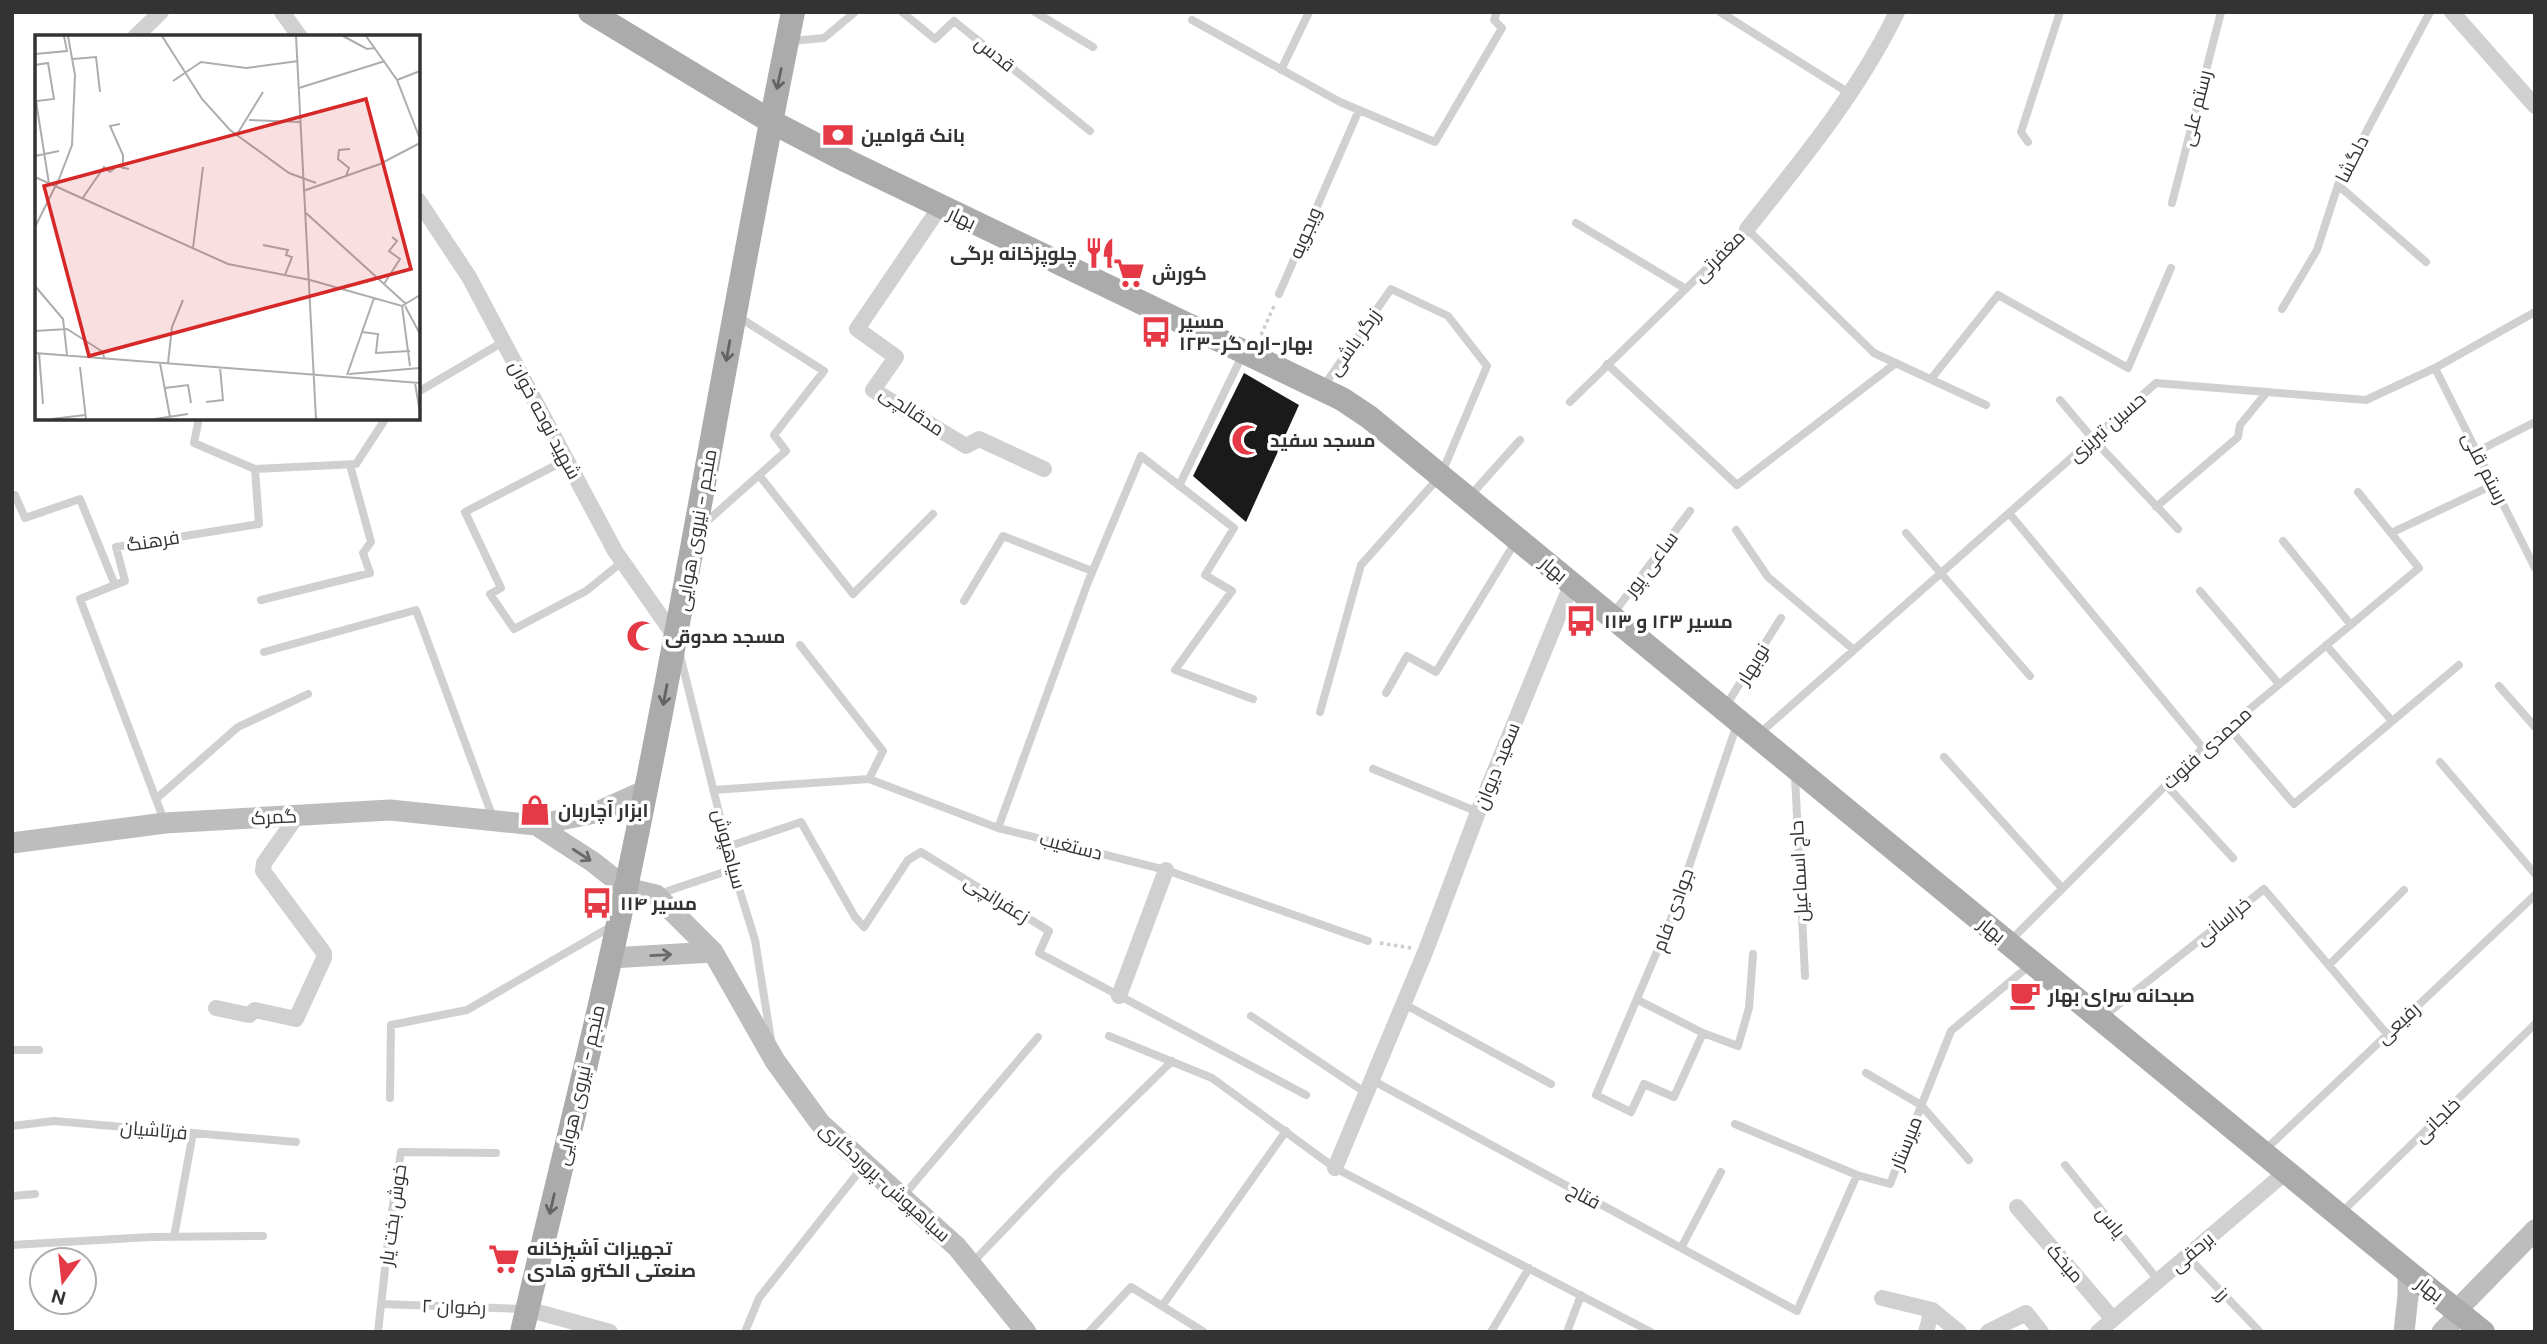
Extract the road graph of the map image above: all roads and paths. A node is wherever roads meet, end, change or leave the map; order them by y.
1 (160, 12) edge
2 (282, 12) edge
3 (590, 12) edge
4 (793, 12) edge
5 (855, 12) edge
6 (902, 12) edge
7 (1035, 12) edge
8 (1309, 12) edge
9 (1497, 12) edge
10 (1720, 12) edge
11 (1898, 12) edge
12 (2060, 12) edge
13 (2221, 12) edge
14 (2430, 12) edge
15 (2452, 12) edge
16 (1192, 20) dead end
17 (137, 35) edge
18 (299, 35) edge
19 (787, 41) junction
20 (1093, 47) dead end
21 (1281, 69) junction
22 (1849, 93) junction
23 (2535, 106) edge
24 (1359, 110) junction
25 (770, 121) junction
26 (1090, 131) dead end
27 (2028, 142) dead end
28 (2338, 185) junction
29 (420, 203) edge
30 (2172, 203) dead end
31 (940, 207) junction
32 (1576, 223) dead end
33 (1747, 229) junction
34 (2426, 262) dead end
35 (2171, 268) dead end
36 (1686, 289) junction
37 (1279, 294) joint
38 (2282, 309) dead end
39 (2535, 312) edge
40 (735, 314) junction
41 (504, 342) junction
42 (1247, 354) junction
43 (1896, 363) junction
44 (1607, 364) junction
45 (2435, 368) junction
46 (1931, 379) junction
47 (1322, 389) junction
48 (420, 391) edge
49 (2267, 392) junction
50 (2060, 400) dead end
51 (1570, 402) dead end
52 (1986, 405) dead end
53 (199, 420) edge
54 (385, 420) edge
55 (2535, 422) edge
56 (2093, 439) junction
57 (1520, 440) dead end
58 (2476, 452) junction
59 (566, 460) junction
60 (350, 465) junction
61 (255, 469) junction
62 (1044, 469) dead end
63 (760, 475) junction
64 (1441, 475) junction
65 (2493, 485) junction
66 (1179, 486) junction
67 (2358, 492) dead end
68 (12, 496) edge
69 (1468, 498) junction
70 (2156, 507) junction
71 (1690, 511) dead end
72 (2009, 513) junction
73 (933, 514) dead end
74 (2178, 529) dead end
75 (1736, 530) dead end
76 (696, 531) junction
77 (1906, 533) dead end
78 (2391, 533) junction
79 (1517, 538) junction
80 (2283, 541) dead end
81 (622, 562) junction
82 (2535, 568) edge
83 (1093, 571) junction
84 (1940, 575) junction
85 (1572, 583) junction
86 (115, 585) junction
87 (2200, 591) dead end
88 (261, 600) dead end
89 (964, 601) dead end
90 (1611, 616) junction
91 (1782, 618) dead end
92 (2351, 625) junction
93 (676, 638) junction
94 (800, 645) dead end
95 (2326, 645) junction
96 (1854, 650) junction
97 (264, 652) dead end
98 (2459, 665) dead end
99 (2030, 676) dead end
100 (2279, 684) junction
101 (2499, 686) dead end
102 (1386, 693) dead end
103 (308, 694) dead end
104 (1253, 699) dead end
105 (1320, 712) dead end
106 (2392, 721) junction
107 (1740, 722) junction
108 (2228, 727) junction
109 (2535, 727) edge
110 (2203, 748) junction
111 (1944, 757) dead end
112 (2440, 762) dead end
113 (1794, 767) junction
114 (1373, 769) dead end
115 (869, 779) junction
116 (2166, 785) junction
117 (646, 790) junction
118 (713, 790) junction
119 (156, 799) junction
120 (1478, 812) junction
121 (297, 816) junction
122 (494, 821) junction
123 (165, 823) junction
124 (536, 825) junction
125 (998, 828) junction
126 (12, 843) edge
127 (727, 847) junction
128 (2233, 858) dead end
129 (733, 869) junction
130 (1166, 870) junction
131 (2535, 874) edge
132 (626, 888) junction
133 (2062, 888) junction
134 (2404, 890) dead end
135 (656, 895) junction
136 (2535, 895) edge
137 (617, 923) junction
138 (1368, 941) joint
139 (2008, 943) junction
140 (1426, 950) junction
141 (713, 952) junction
142 (1753, 954) dead end
143 (610, 958) junction
144 (2032, 963) junction
145 (2329, 965) junction
146 (1804, 976) dead end
147 (1119, 996) junction
148 (1638, 1000) junction
149 (1404, 1004) junction
150 (216, 1008) dead end
151 (1251, 1016) dead end
152 (2100, 1019) junction
153 (2535, 1024) edge
154 (1703, 1033) junction
155 (2387, 1034) junction
156 (1110, 1035) dead end
157 (1038, 1037) dead end
158 (12, 1050) edge
159 (39, 1050) dead end
160 (775, 1061) junction
161 (1172, 1061) junction
162 (1866, 1073) dead end
163 (1551, 1084) dead end
164 (1369, 1087) junction
165 (1306, 1095) dead end
166 (390, 1098) dead end
167 (1921, 1105) junction
168 (1735, 1124) dead end
169 (12, 1126) edge
170 (1286, 1132) junction
171 (193, 1133) junction
172 (296, 1142) dead end
173 (496, 1153) dead end
174 (2262, 1153) junction
175 (1969, 1160) dead end
176 (865, 1164) junction
177 (2065, 1165) dead end
178 (1335, 1168) junction
179 (1721, 1172) dead end
180 (2286, 1172) junction
181 (1857, 1175) junction
182 (35, 1194) dead end
183 (12, 1196) edge
184 (902, 1197) junction
185 (2017, 1207) dead end
186 (2339, 1215) junction
187 (2535, 1230) edge
188 (263, 1236) dead end
189 (174, 1237) junction
190 (12, 1245) edge
191 (1681, 1248) junction
192 (2187, 1256) junction
193 (971, 1264) junction
194 (1529, 1268) junction
195 (2408, 1272) junction
196 (2158, 1280) junction
197 (1581, 1295) junction
198 (1882, 1298) dead end
199 (381, 1304) junction
200 (1162, 1306) junction
201 (1932, 1310) junction
202 (2458, 1310) junction
203 (2112, 1318) junction
204 (525, 1321) edge
205 (1634, 1328) edge
206 (2481, 1331) edge
207 (379, 1332) edge
208 (610, 1332) edge
209 (745, 1332) edge
210 (1026, 1332) edge
211 (1089, 1332) edge
212 (1204, 1332) edge
213 (1491, 1332) edge
214 (1567, 1332) edge
215 (1651, 1332) edge
216 (1926, 1332) edge
217 (1959, 1332) edge
218 (1988, 1332) edge
219 (2041, 1332) edge
220 (2098, 1332) edge
221 (2260, 1332) edge
222 (2404, 1332) edge
223 (2426, 1332) edge
224 (2442, 1332) edge

1 - 17 street
2 - 18 street
3 - 25 main road, بهار
4 - 19 main road, منجم - نیروی هوایی
5 - 19 lane
6 - 26 lane, قدس
7 - 20 lane
8 - 21 lane
9 - 24 lane
10 - 22 lane
11 - 22 street, مغفرتی
12 - 27 lane
13 - 30 lane, رستم علی
14 - 28 lane, دلگشا
15 - 23 street
16 - 21 lane
19 -> 25 main road, منجم - نیروی هوایی
21 - 24 lane
22 - 33 street, مغفرتی
24 - 37 lane, ویجویه
25 - 31 main road, بهار
25 - 40 main road, منجم - نیروی هوایی
28 - 34 lane
28 - 38 lane, دلگشا
29 - 41 street, شهید نوحه خوان
31 - 42 main road, بهار
31 - 62 street, مدقالچی
32 - 36 lane
33 - 36 lane, مغفرتی
33 - 43 lane
35 - 46 lane
36 - 44 lane, مغفرتی
37 - 42 path
39 - 45 lane, حسین تبریزی
40 - 63 lane
40 -> 76 main road, منجم - نیروی هوایی
41 - 48 lane
41 - 59 street, شهید نوحه خوان
42 - 47 main road, بهار
42 - 66 lane
43 - 44 lane
43 - 46 lane
44 - 51 lane, مغفرتی
45 - 49 lane, حسین تبریزی
45 - 58 lane, رستم قلی
46 - 52 lane
47 - 64 main road, بهار
47 - 64 lane, زرگر باشی
49 - 56 lane, حسین تبریزی
49 - 70 lane
50 - 56 lane
53 - 61 lane
54 - 60 lane
55 - 58 lane
56 - 70 lane
56 - 72 lane, حسین تبریزی
57 - 69 lane
58 - 65 lane, رستم قلی
59 - 81 street, شهید نوحه خوان
59 - 81 lane
60 - 61 lane
60 - 88 lane
61 - 86 lane, فرهنگ
63 - 73 lane
63 - 76 lane
64 - 69 main road, بهار
64 - 105 lane
65 - 78 lane
65 - 82 lane, رستم قلی
66 - 83 lane
66 - 104 lane
67 - 78 lane
68 - 86 lane
69 - 79 main road, بهار
70 - 74 lane
71 - 90 lane, ساعی پور
72 - 84 lane, حسین تبریزی
72 - 110 lane
75 - 96 lane
76 - 93 main road, منجم - نیروی هوایی
77 - 84 lane
78 - 92 lane, محمدی فتوت
79 - 85 main road, بهار
79 - 102 lane
80 - 92 lane
81 - 93 street, شهید نوحه خوان
83 - 89 lane
83 - 125 lane
84 - 96 lane, حسین تبریزی
84 - 99 lane
85 - 90 main road, بهار
85 - 120 street, سعید دیوان
86 - 119 lane
87 - 100 lane
90 - 107 main road, بهار
91 - 107 lane, نوبهار
92 - 95 lane, محمدی فتوت
93 -> 117 main road, منجم - نیروی هوایی
93 - 118 lane, سیاهپوش
94 - 115 lane
95 - 100 lane, محمدی فتوت
95 - 106 lane
96 - 107 lane, حسین تبریزی
97 - 122 lane
98 - 106 lane
100 - 108 lane, محمدی فتوت
101 - 109 lane
103 - 119 lane
106 - 108 lane
107 - 113 main road, بهار
107 - 148 lane, جوادی فام
108 - 110 lane, محمدی فتوت
110 - 116 lane, محمدی فتوت
111 - 133 lane
112 - 131 lane
113 - 139 main road, بهار
113 - 146 lane, حاج اسماعیل
114 - 120 lane
115 - 118 lane, دستغیب
115 - 125 lane, دستغیب
116 - 128 lane
116 - 133 lane, محمدی فتوت
117 - 124 street, گمرک
117 - 132 main road, منجم - نیروی هوایی
118 - 127 lane, سیاهپوش
119 - 123 lane
120 - 140 street, سعید دیوان
121 - 122 street, گمرک
121 - 123 street, گمرک
121 - 150 street
122 - 124 street, گمرک
123 - 126 street, گمرک
124 -> 132 street, گمرک
125 - 130 lane, دستغیب
127 - 129 lane, سیاهپوش
127 - 147 lane, زعفرانچی
129 - 135 lane
129 - 160 lane, سیاهپوش
130 - 138 lane, دستغیب
130 - 147 street
132 - 135 street
132 - 137 main road, منجم - نیروی هوایی
133 - 139 lane, محمدی فتوت
134 - 145 lane
135 - 141 street, سیاهپوش-پروردگاری
136 - 155 lane, رفیعی
137 - 143 main road, منجم - نیروی هوایی
137 - 166 lane
138 - 140 path
139 - 144 main road, بهار
140 - 149 street, سعید دیوان
143 -> 141 street
141 - 160 street, سیاهپوش-پروردگاری
142 - 154 lane
143 -> 204 main road, منجم - نیروی هوایی
144 - 152 main road, بهار
144 - 167 lane, میرستار
145 - 152 lane, خراسانی
145 - 155 lane, خراسانی
147 - 165 lane, زعفرانچی
148 - 154 lane
148 - 154 lane, جوادی فام
149 - 163 lane
149 - 164 street, سعید دیوان
151 - 164 lane, فتاح
152 - 174 main road, بهار
153 - 186 lane, خلجانی
155 - 174 lane, رفیعی
156 - 161 lane
157 - 184 lane
158 - 159 lane
160 - 176 street, سیاهپوش-پروردگاری
161 - 170 lane
161 - 193 lane
162 - 167 lane
164 - 178 street, سعید دیوان
164 - 191 lane, فتاح
167 - 175 lane
167 - 181 lane, میرستار
168 - 181 lane
169 - 171 lane, فرتاشیان
170 - 178 lane
170 - 200 lane
171 - 172 lane, فرتاشیان
171 - 189 lane
173 - 199 lane, خوش بخت یار
174 - 180 main road, بهار
176 - 184 street, سیاهپوش-پروردگاری
176 - 209 lane
177 - 196 lane, یاس
178 - 194 lane
179 - 191 lane
180 - 186 main road, بهار
180 - 192 street, برحقی
181 - 191 lane, فتاح
182 - 183 lane
184 - 193 street, سیاهپوش-پروردگاری
185 - 203 street, میخک
186 - 195 main road, بهار
187 - 202 street
188 - 189 lane
189 - 190 lane
192 - 196 street, برحقی
192 - 221 lane, رز
193 - 210 street, سیاهپوش-پروردگاری
194 - 197 lane
194 - 213 lane
195 - 202 main road, بهار
195 - 222 street
196 - 203 street, برحقی
197 - 205 lane
197 - 214 lane
198 - 201 street
199 - 204 lane, رضوان ۲
199 - 207 lane, خوش بخت یار
200 - 211 lane
200 - 212 lane
201 - 216 street
201 - 217 street
202 - 206 main road, بهار
202 - 223 street
202 - 224 street
203 - 220 street, برحقی
204 - 208 street
205 - 215 lane
218 - 219 street

